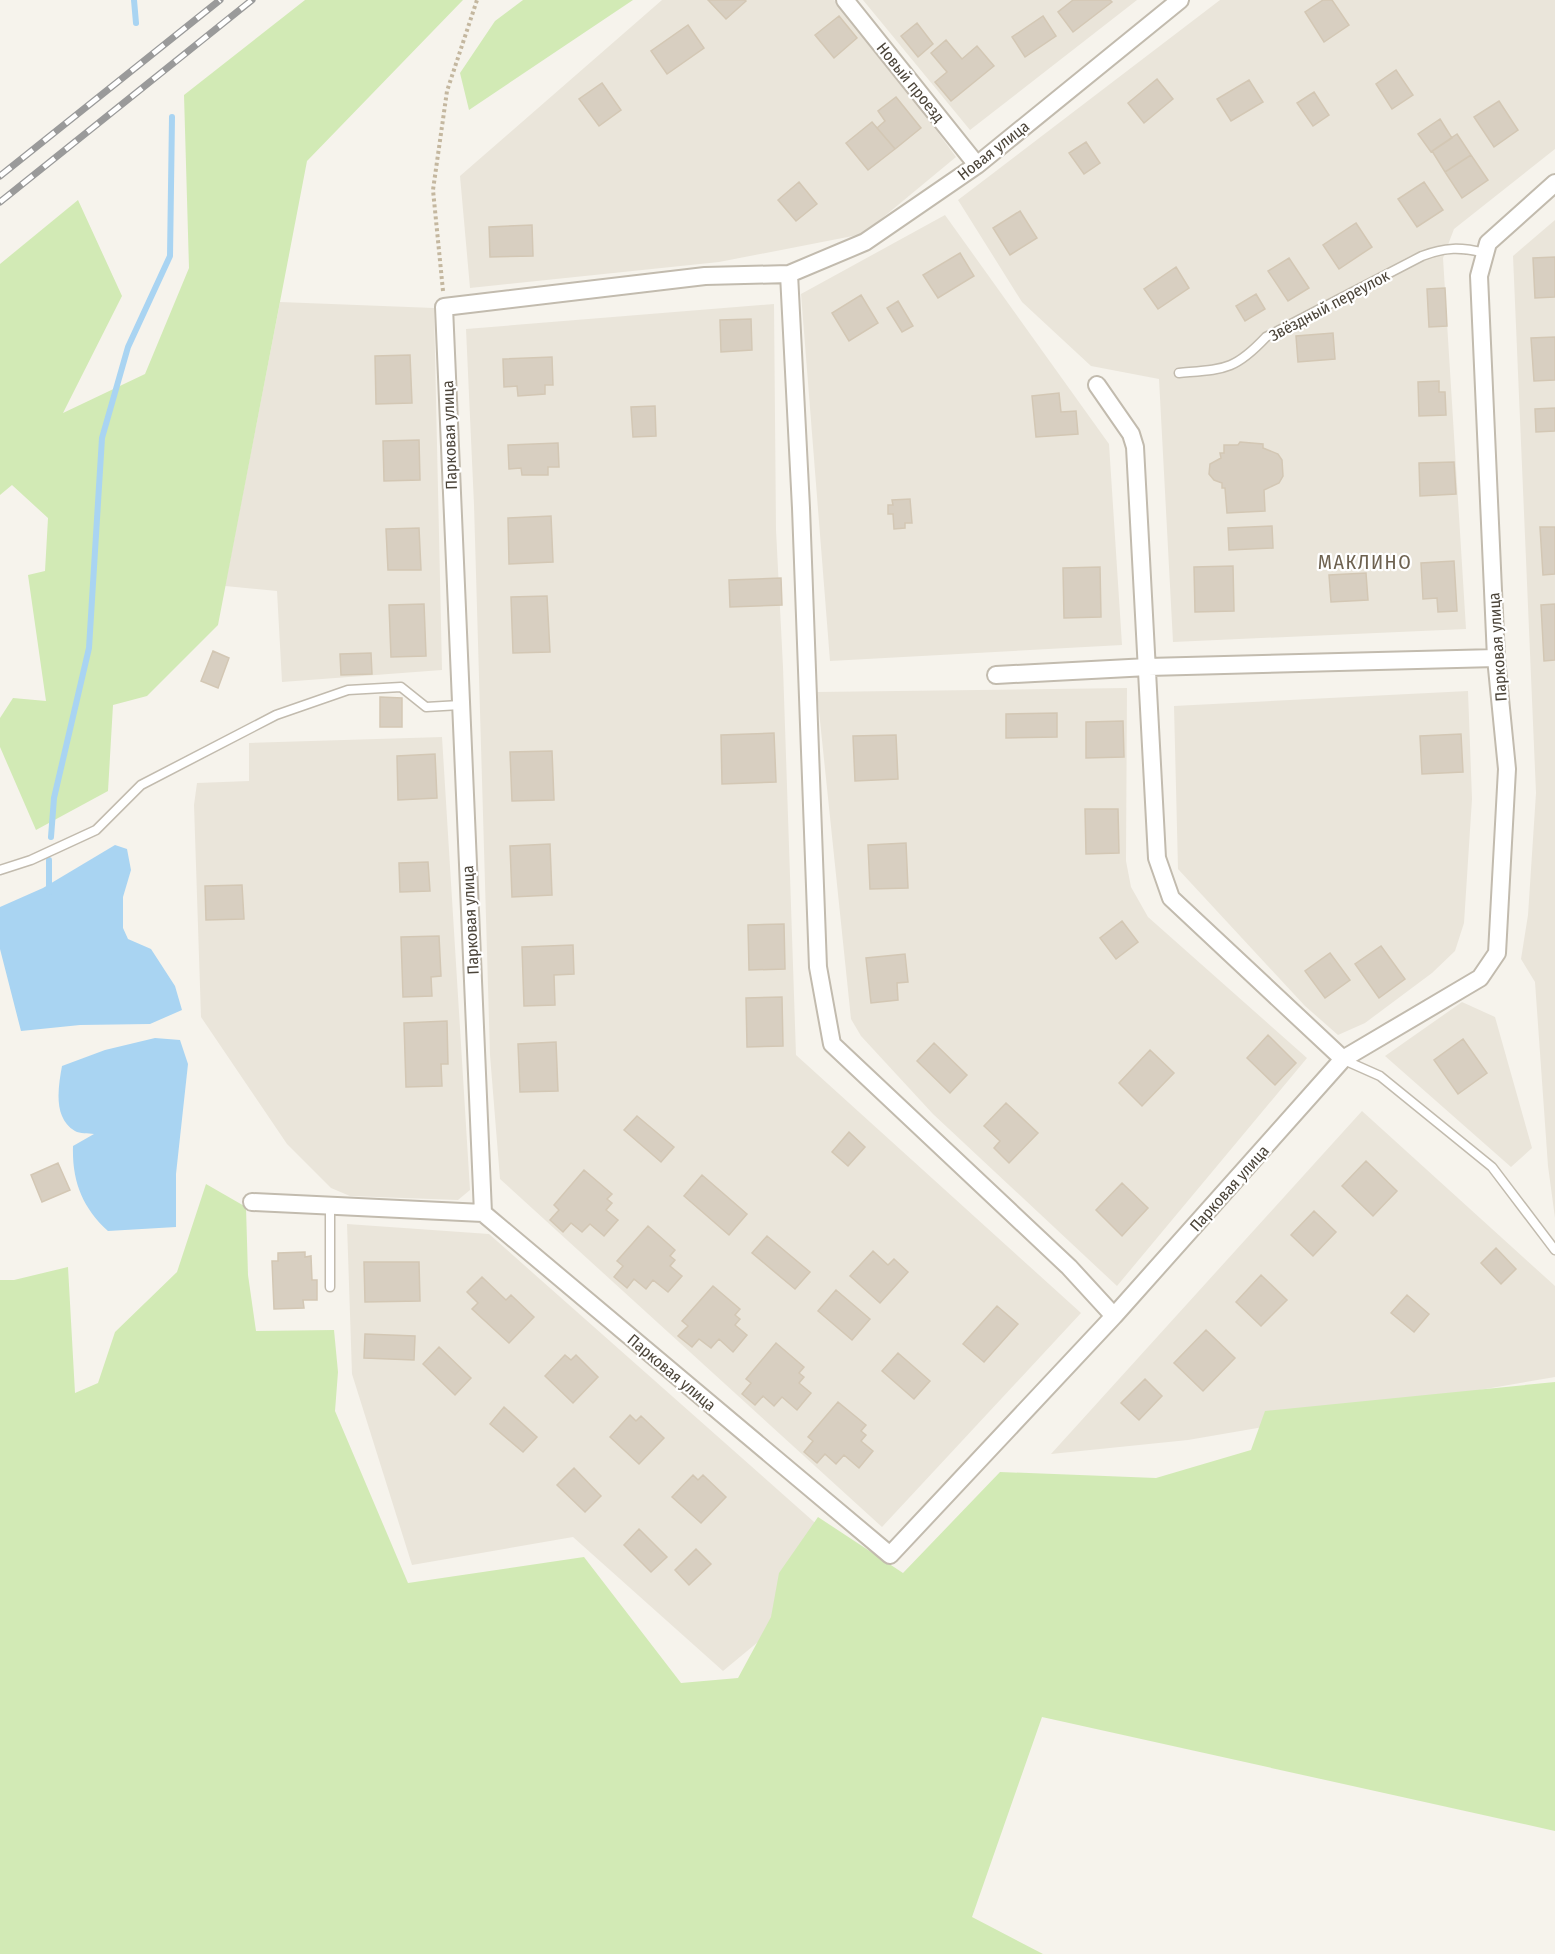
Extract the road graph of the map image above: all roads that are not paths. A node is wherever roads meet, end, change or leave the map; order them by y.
1 (845, 0) edge
2 (1180, 0) edge
3 (977, 165) junction
4 (1555, 183) edge
5 (1485, 253) junction
6 (789, 274) junction
7 (1179, 373) dead end
8 (1097, 385) dead end
9 (1496, 658) junction
10 (1148, 668) junction
11 (996, 675) dead end
12 (460, 705) junction
13 (0, 870) edge
14 (1344, 1059) junction
15 (252, 1202) dead end
16 (330, 1206) junction
17 (483, 1214) junction
18 (1555, 1250) edge
19 (330, 1287) dead end
20 (1114, 1316) junction

1 - 3 street, Новый проезд
2 - 3 street, Новая улица
3 - 6 street, Новая улица
4 - 5 street, Парковая улица
5 - 7 lane, Звёздный переулок
5 - 9 street, Парковая улица
6 - 12 street, Парковая улица
6 - 20 street
8 - 10 street
9 - 10 street
9 - 14 street, Парковая улица
10 - 11 street
10 - 14 street
12 - 13 lane
12 - 17 street, Парковая улица
14 - 18 lane
14 - 20 street, Парковая улица
15 - 16 street
16 - 17 street
16 - 19 lane
17 - 20 street, Парковая улица

